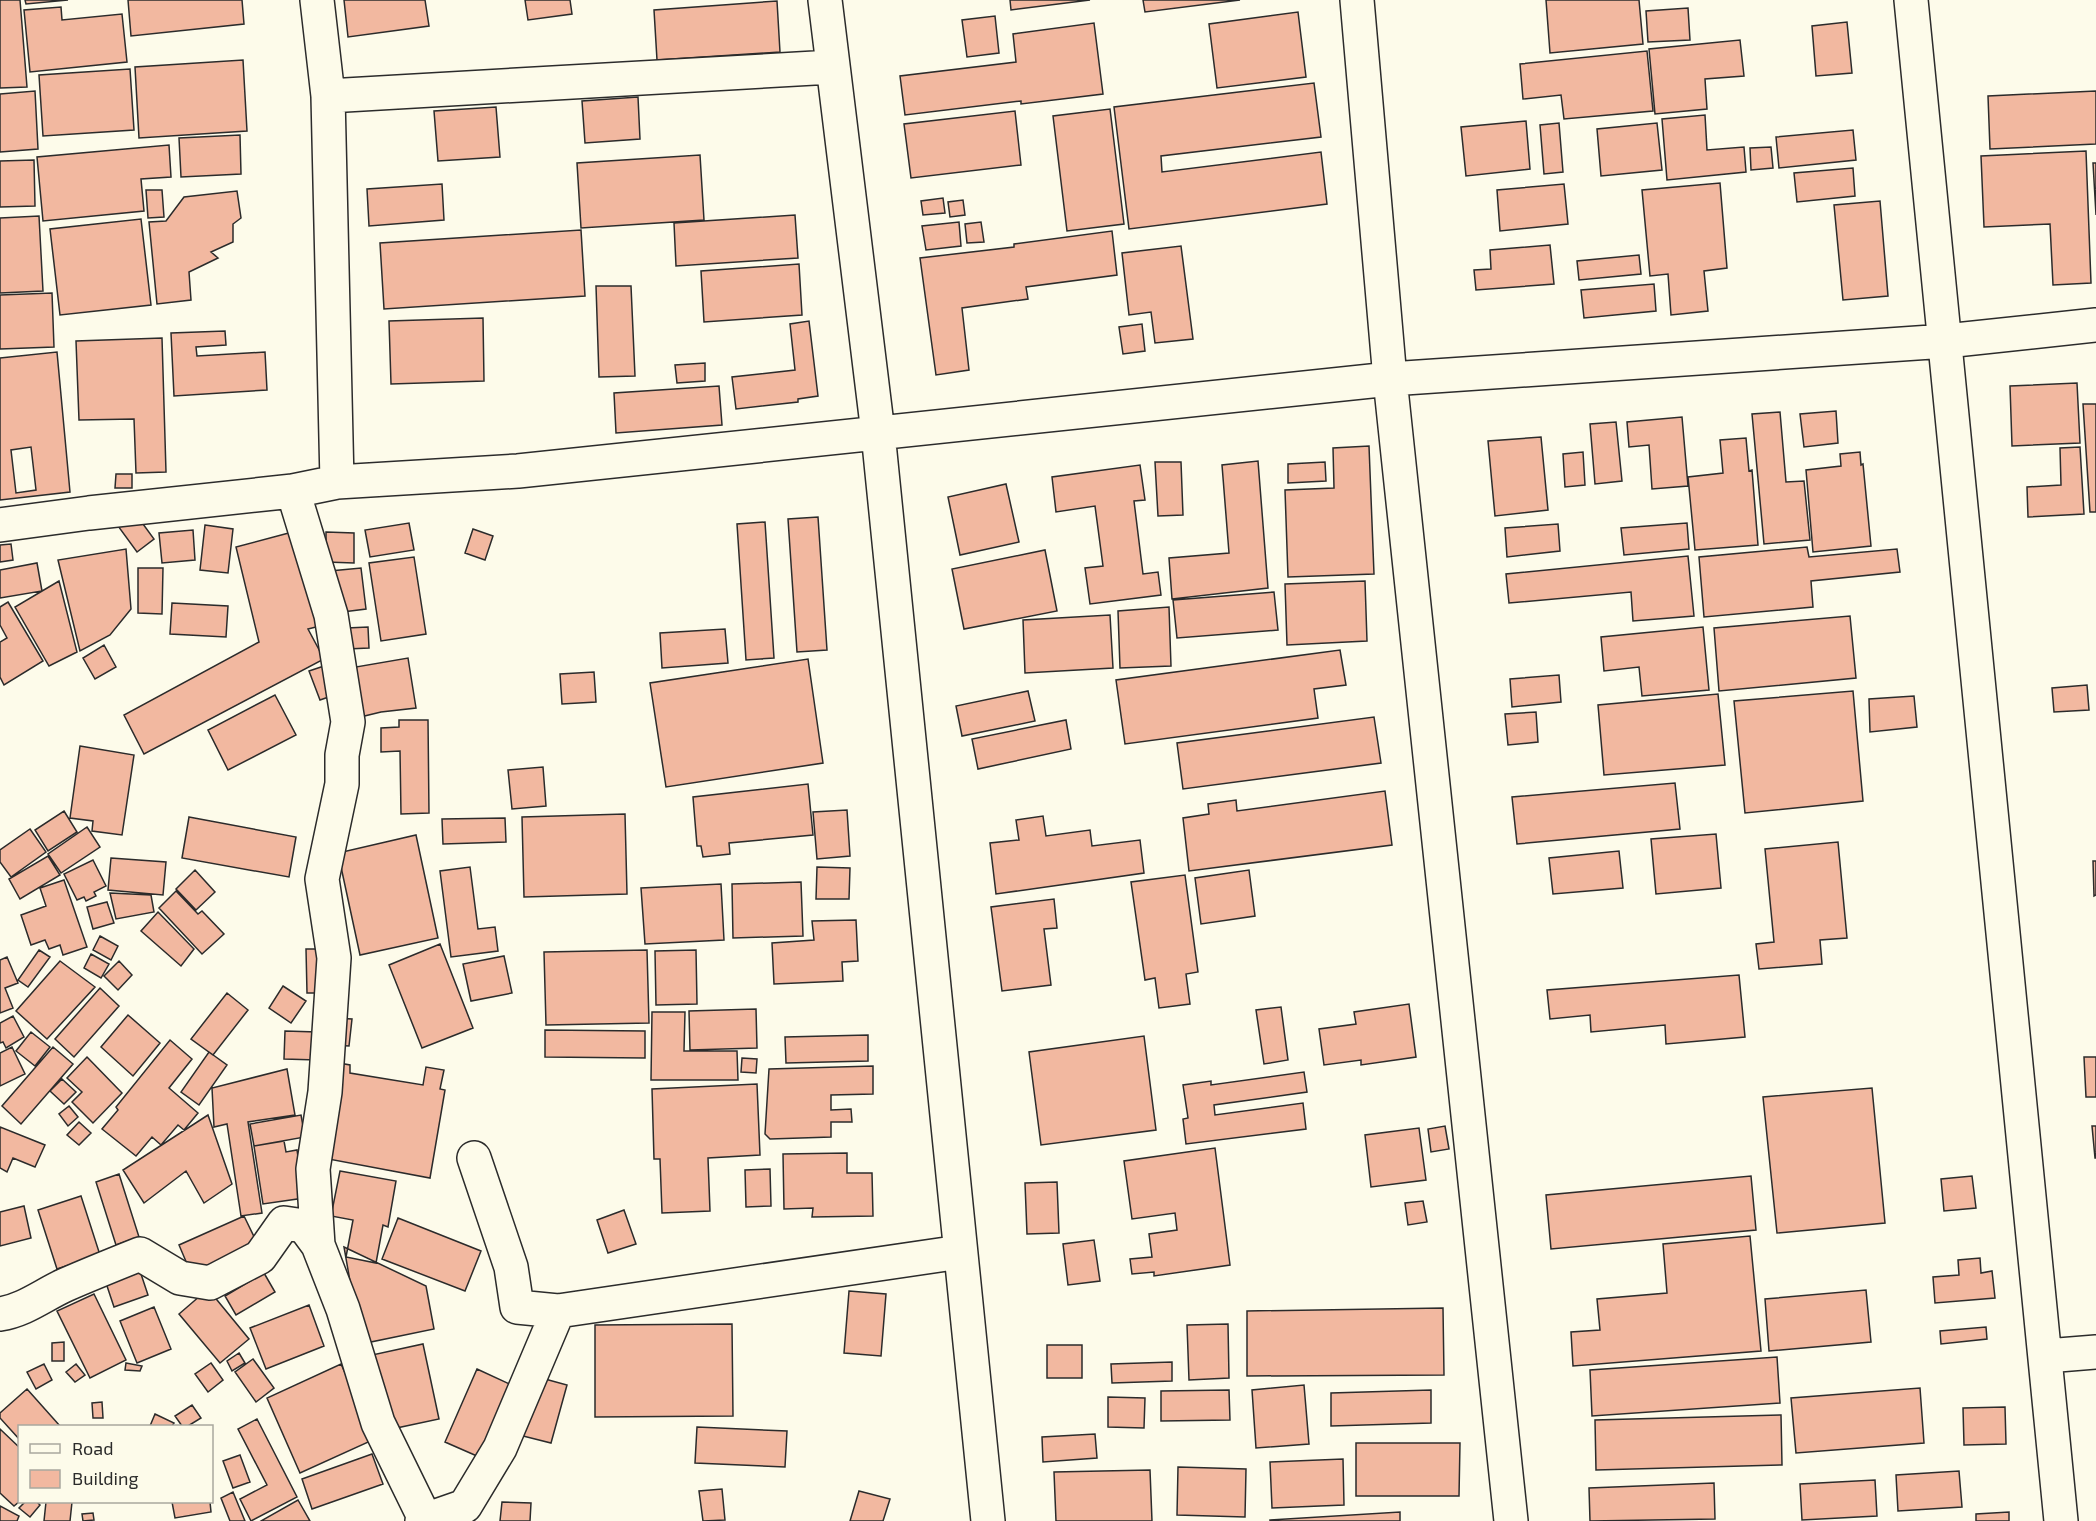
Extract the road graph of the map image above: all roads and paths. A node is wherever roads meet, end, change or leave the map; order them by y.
1 (317, 0) edge
2 (825, 0) edge
3 (1357, 0) edge
4 (1911, 0) edge
5 (832, 68) junction
6 (328, 96) junction
7 (2096, 325) edge
8 (1946, 341) junction
9 (1390, 379) junction
10 (878, 433) junction
11 (337, 482) junction
12 (293, 491) junction
13 (0, 525) edge
14 (474, 1158) dead end
15 (318, 1245) junction
16 (960, 1252) junction
17 (558, 1311) junction
18 (0, 1314) edge
19 (2096, 1352) edge
20 (2046, 1356) junction
21 (424, 1520) edge
22 (988, 1521) edge
23 (1511, 1521) edge
24 (2061, 1521) edge

1 - 6 street
2 - 5 street
3 - 9 street
4 - 8 street
5 - 6 street
5 - 10 street
6 - 11 street
7 - 8 street
8 - 9 street
8 - 20 street
9 - 10 street
9 - 23 street
10 - 11 street
10 - 16 street
11 - 12 street
12 - 13 street
12 - 15 street
14 - 17 street
15 - 18 street
15 - 21 street
16 - 17 street
16 - 22 street
17 - 21 street
19 - 20 street
20 - 24 street

